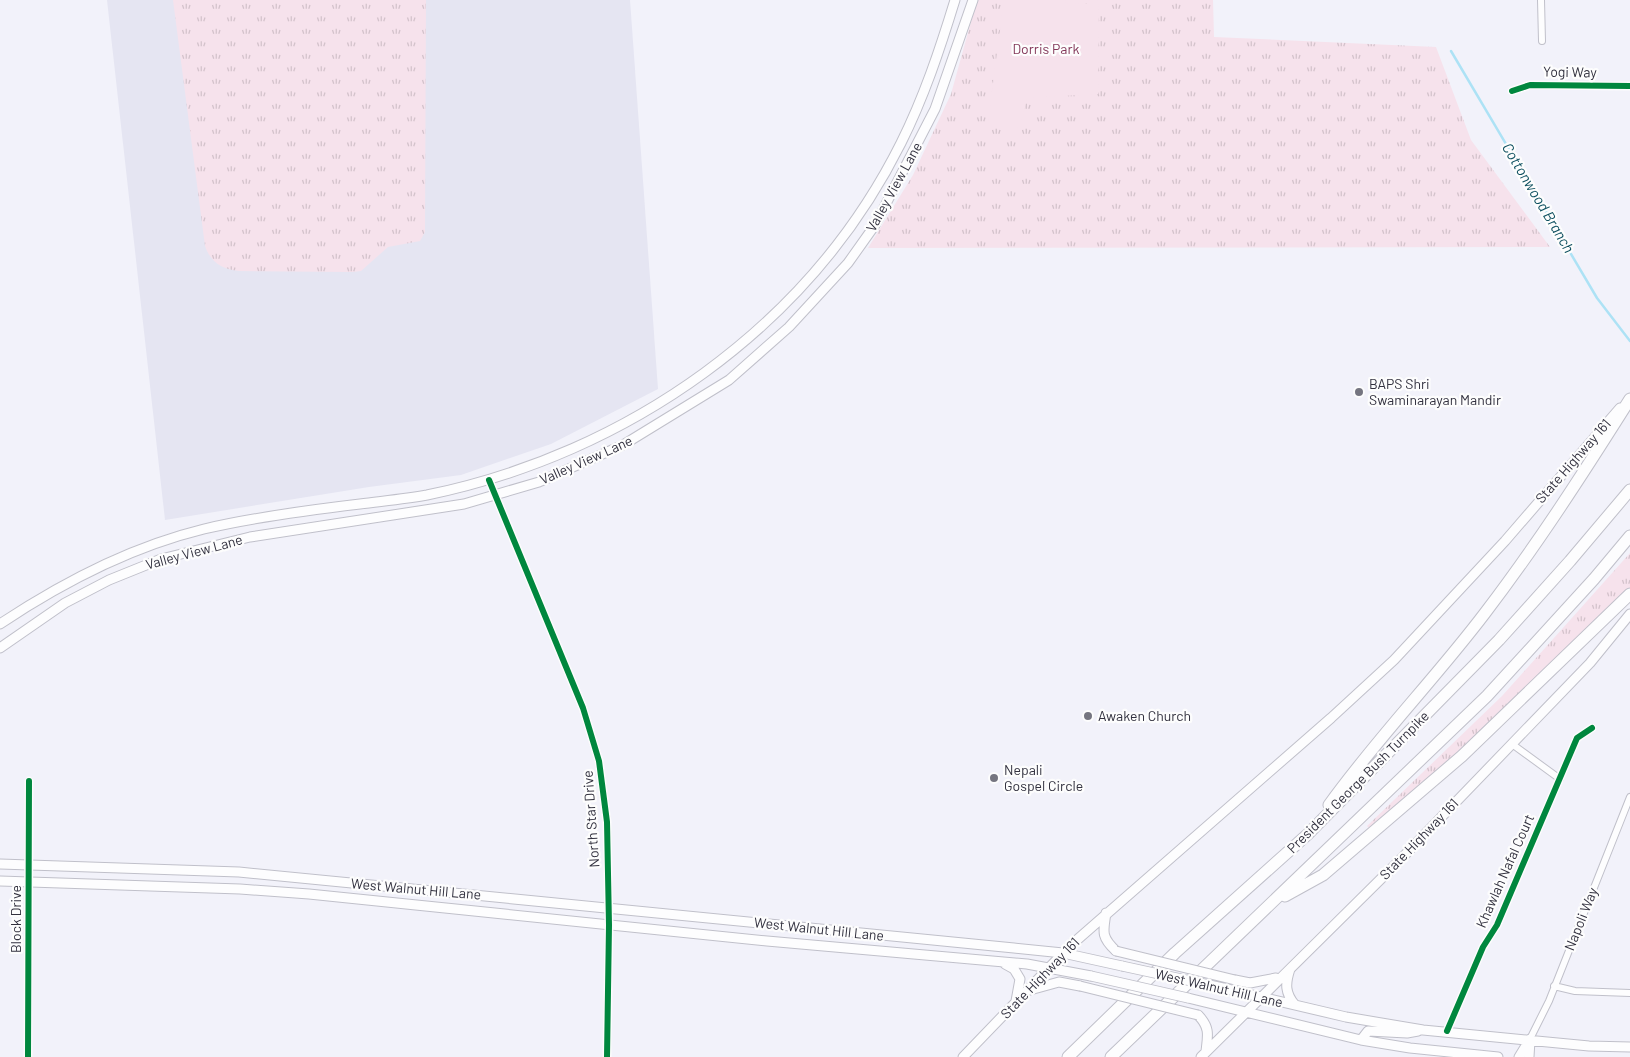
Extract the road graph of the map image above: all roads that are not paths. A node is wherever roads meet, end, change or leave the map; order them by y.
1 (955, 0) edge
2 (973, 0) edge
3 (1541, 0) edge
4 (1542, 41) dead end
5 (1630, 86) edge
6 (1512, 92) dead end
7 (1630, 398) edge
8 (489, 480) junction
9 (1630, 490) edge
10 (496, 496) junction
11 (1630, 536) edge
12 (1630, 594) edge
13 (1630, 614) edge
14 (0, 624) edge
15 (0, 648) edge
16 (1592, 728) dead end
17 (1512, 744) junction
18 (1560, 779) junction
19 (30, 780) dead end
20 (1630, 797) edge
21 (1308, 834) junction
22 (0, 864) edge
23 (29, 865) junction
24 (303, 878) junction
25 (0, 881) edge
26 (29, 882) junction
27 (440, 891) junction
28 (302, 893) junction
29 (1271, 904) junction
30 (439, 907) junction
31 (609, 907) junction
32 (1106, 913) junction
33 (609, 925) junction
34 (909, 938) junction
35 (907, 952) junction
36 (1063, 953) junction
37 (1003, 962) junction
38 (1290, 967) junction
39 (1048, 968) junction
40 (1280, 977) junction
41 (1554, 986) junction
42 (1029, 990) junction
43 (1630, 993) edge
44 (1260, 996) junction
45 (1015, 1005) junction
46 (1295, 1005) junction
47 (1246, 1010) junction
48 (1423, 1030) junction
49 (1447, 1031) junction
50 (1530, 1039) junction
51 (1361, 1040) junction
52 (1630, 1047) edge
53 (1203, 1054) edge
54 (28, 1057) edge
55 (607, 1057) edge
56 (964, 1057) edge
57 (1068, 1057) edge
58 (1111, 1057) edge
59 (1498, 1057) edge
60 (1519, 1057) edge
61 (1529, 1057) edge

1 - 8 main road, Valley View Lane
2 - 10 main road, Valley View Lane
3 - 4 street
5 - 6 street, Yogi Way
7 - 21 highway
7 - 32 main road, State Highway 161
8 - 10 street, North Star Drive
8 - 14 main road, Valley View Lane
9 - 21 highway, President George Bush Turnpike
10 - 15 main road, Valley View Lane
10 - 31 street, North Star Drive
11 - 29 highway, President George Bush Turnpike
12 - 29 highway
13 - 17 main road, State Highway 161
16 - 18 street, Khawlah Nafal Court
17 - 18 street
17 - 38 main road, State Highway 161
18 - 49 street, Khawlah Nafal Court
19 - 23 street, Block Drive
20 - 41 street, Napoli Way
21 - 57 highway, President George Bush Turnpike
22 - 23 main road, West Walnut Hill Lane
23 - 24 main road, West Walnut Hill Lane
23 - 26 street, Block Drive
24 - 27 main road, West Walnut Hill Lane
24 - 28 main road
25 - 26 main road, West Walnut Hill Lane
26 - 28 main road, West Walnut Hill Lane
26 - 54 street, Block Drive
27 - 30 main road
27 - 31 main road, West Walnut Hill Lane
28 - 30 main road, West Walnut Hill Lane
29 - 58 highway, President George Bush Turnpike
30 - 33 main road, West Walnut Hill Lane
31 - 33 street, North Star Drive
31 - 34 main road, West Walnut Hill Lane
32 - 36 main road, State Highway 161
32 - 40 main road, bridge
33 - 35 main road, West Walnut Hill Lane
33 - 55 street, North Star Drive
34 - 35 main road
34 - 36 main road, West Walnut Hill Lane
35 - 37 main road, West Walnut Hill Lane
36 - 39 main road, State Highway 161
36 - 44 main road, West Walnut Hill Lane, bridge
37 - 39 main road, West Walnut Hill Lane
37 - 45 main road
38 - 40 main road, State Highway 161
38 - 46 main road
39 - 42 main road, State Highway 161
39 - 47 main road, West Walnut Hill Lane, bridge
40 - 44 main road, State Highway 161
41 - 43 street
41 - 50 street, Napoli Way
42 - 45 main road, State Highway 161
42 - 53 main road, bridge
44 - 46 main road, West Walnut Hill Lane
44 - 47 main road, State Highway 161
45 - 56 main road, State Highway 161
46 - 48 main road, West Walnut Hill Lane
47 - 51 main road, West Walnut Hill Lane
47 - 53 main road, State Highway 161
48 - 49 main road, West Walnut Hill Lane
48 - 51 main road
49 - 50 main road, West Walnut Hill Lane
50 - 52 main road, West Walnut Hill Lane
50 - 60 main road
50 - 61 main road
51 - 59 main road, West Walnut Hill Lane

